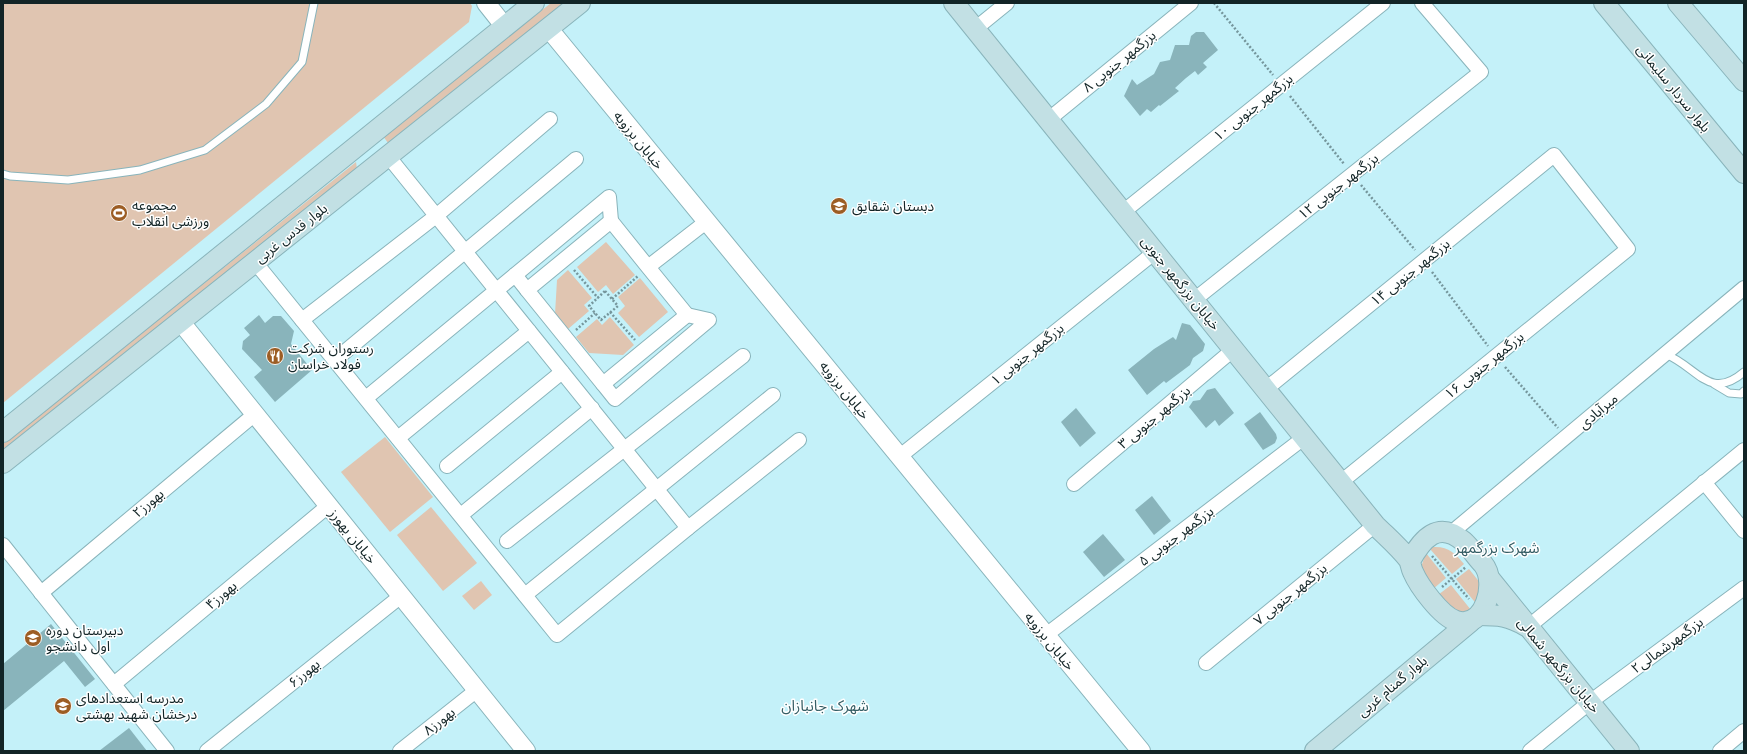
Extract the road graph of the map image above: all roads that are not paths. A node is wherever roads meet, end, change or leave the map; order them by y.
1 (314, 3) edge
2 (486, 3) edge
3 (534, 3) edge
4 (580, 3) edge
5 (954, 3) edge
6 (1007, 3) edge
7 (1191, 3) edge
8 (1383, 3) edge
9 (1422, 3) edge
10 (1604, 3) edge
11 (1678, 3) edge
12 (505, 27) junction
13 (549, 29) junction
14 (975, 29) junction
15 (1744, 81) edge
16 (550, 119) dead end
17 (1048, 120) junction
18 (360, 144) junction
19 (576, 159) dead end
20 (383, 160) junction
21 (1744, 173) edge
22 (3, 174) edge
23 (1123, 212) junction
24 (436, 216) junction
25 (611, 221) junction
26 (706, 222) junction
27 (1628, 249) joint
28 (466, 252) junction
29 (1155, 252) junction
30 (255, 262) junction
31 (648, 267) junction
32 (515, 275) junction
33 (1744, 288) edge
34 (496, 290) junction
35 (527, 290) junction
36 (1194, 300) junction
37 (687, 315) junction
38 (302, 320) junction
39 (180, 321) junction
40 (529, 331) junction
41 (1234, 349) junction
42 (1665, 354) junction
43 (743, 356) dead end
44 (335, 360) junction
45 (562, 372) junction
46 (1744, 372) edge
47 (603, 384) junction
48 (1714, 384) junction
49 (1266, 389) junction
50 (1744, 391) edge
51 (773, 395) dead end
52 (366, 398) junction
53 (592, 408) junction
54 (255, 414) junction
55 (3, 432) edge
56 (398, 438) junction
57 (1305, 438) junction
58 (799, 440) dead end
59 (624, 449) junction
60 (1744, 450) edge
61 (899, 457) junction
62 (3, 463) edge
63 (447, 466) dead end
64 (1341, 482) junction
65 (1704, 482) junction
66 (1074, 484) dead end
67 (657, 489) junction
68 (328, 506) junction
69 (461, 515) junction
70 (1375, 524) junction
71 (688, 528) junction
72 (1744, 532) edge
73 (1452, 533) junction
74 (507, 541) dead end
75 (3, 545) edge
76 (1410, 561) junction
77 (1489, 578) junction
78 (1744, 588) edge
79 (41, 593) junction
80 (525, 594) junction
81 (401, 596) junction
82 (1476, 617) junction
83 (1528, 627) junction
84 (1046, 635) junction
85 (1206, 663) dead end
86 (114, 684) junction
87 (477, 690) junction
88 (1590, 702) junction
89 (1744, 731) edge
90 (167, 751) edge
91 (207, 751) edge
92 (400, 751) edge
93 (526, 751) edge
94 (1141, 751) edge
95 (1315, 751) edge
96 (1530, 751) edge
97 (1630, 751) edge
98 (1720, 751) edge

1 - 22 lane
2 - 12 street
3 - 12 main road, بلوار قدس غربی
4 - 13 main road, بلوار قدس غربی
5 - 14 main road, خیابان بزرگمهر جنوبی
6 - 14 street
7 - 17 street, بزرگمهر جنوبی ۸
8 - 23 street, بزرگمهر جنوبی ۱۰
9 - 36 street, بزرگمهر جنوبی ۱۲
10 - 21 main road, بلوار سردار سلیمانی
11 - 15 main road
12 - 18 main road, بلوار قدس غربی
13 - 20 main road, بلوار قدس غربی
13 - 26 street, خیابان برزویه
14 - 17 main road, خیابان بزرگمهر جنوبی
16 - 24 street
17 - 23 main road, خیابان بزرگمهر جنوبی
18 - 20 main road
18 - 55 main road, بلوار قدس غربی
19 - 28 street
20 - 24 street
20 - 30 main road, بلوار قدس غربی
23 - 29 main road, خیابان بزرگمهر جنوبی
24 - 28 street
24 - 38 street
25 - 31 street
25 - 32 street
25 - 35 street
26 - 31 street
26 - 61 street, خیابان برزویه
27 - 49 street, بزرگمهر جنوبی ۱۴
27 - 64 street, بزرگمهر جنوبی ۱۶
28 - 34 street
28 - 44 street
29 - 36 main road, خیابان بزرگمهر جنوبی
29 - 61 street, بزرگمهر جنوبی ۱
30 - 38 street
30 - 39 main road, بلوار قدس غربی
31 - 37 street
32 - 34 street
32 - 35 street
33 - 42 street, میرآبادی
34 - 40 street
34 - 52 street
35 - 47 street
36 - 41 main road, خیابان بزرگمهر جنوبی
37 - 47 street
37 - 47 street
38 - 44 street
39 - 54 street, خیابان بهورز
39 - 62 main road, بلوار قدس غربی
40 - 45 street
40 - 56 street
41 - 49 main road, خیابان بزرگمهر جنوبی
41 - 66 street, بزرگمهر جنوبی ۳
42 - 48 lane
42 - 73 street, میرآبادی
43 - 59 street
44 - 52 street
45 - 53 street
45 - 63 street
46 - 48 lane
48 - 50 lane
49 - 57 main road, خیابان بزرگمهر جنوبی
51 - 67 street
52 - 56 street
53 - 59 street
53 - 69 street
54 - 68 street, خیابان بهورز
54 - 79 street, بهورز۲
56 - 69 street
57 - 64 main road, خیابان بزرگمهر جنوبی
57 - 84 street, بزرگمهر جنوبی ۵
58 - 71 street
59 - 67 street
59 - 74 street
60 - 65 street
61 - 84 street, خیابان برزویه
64 - 70 main road, خیابان بزرگمهر جنوبی
65 - 72 street
65 - 83 street
67 - 71 street
67 - 80 street
68 - 81 street, خیابان بهورز
68 - 86 street, بهورز۴
69 - 80 street
70 - 76 main road, خیابان بزرگمهر جنوبی
70 - 85 street, بزرگمهر جنوبی ۷
71 - 80 street
73 - 76 main road
73 - 77 main road, خیابان بزرگمهر شمالی
75 - 79 street
76 - 82 main road
77 - 82 main road
77 - 83 main road, خیابان بزرگمهر شمالی
78 - 88 street, بزرگمهرشمالی۲
79 - 86 street
81 - 87 street, خیابان بهورز
81 - 91 street, بهورز۶
82 - 83 main road
82 - 95 main road, بلوار گمنام غربی
83 - 88 main road, خیابان بزرگمهر شمالی
84 - 94 street, خیابان برزویه
86 - 90 street
87 - 92 street, بهورز۸
87 - 93 street, خیابان بهورز
88 - 96 street, بزرگمهرشمالی۲
88 - 97 main road, خیابان بزرگمهر شمالی
89 - 98 street

